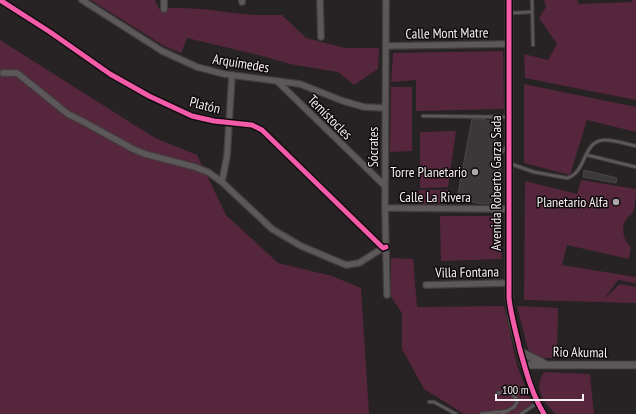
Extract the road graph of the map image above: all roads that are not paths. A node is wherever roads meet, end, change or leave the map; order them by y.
1 (0, 0) edge
2 (82, 0) edge
3 (164, 0) edge
4 (320, 0) edge
5 (386, 0) edge
6 (509, 0) edge
7 (532, 0) edge
8 (164, 9) dead end
9 (532, 12) junction
10 (509, 14) junction
11 (321, 37) dead end
12 (509, 44) junction
13 (533, 45) dead end
14 (386, 46) junction
15 (2, 73) dead end
16 (232, 75) junction
17 (277, 80) junction
18 (385, 108) junction
19 (423, 116) dead end
20 (509, 117) junction
21 (229, 122) junction
22 (636, 146) edge
23 (509, 147) junction
24 (587, 155) junction
25 (498, 158) dead end
26 (509, 164) junction
27 (636, 167) edge
28 (222, 182) junction
29 (385, 186) junction
30 (385, 208) junction
31 (508, 209) junction
32 (384, 248) junction
33 (508, 283) junction
34 (426, 285) dead end
35 (387, 294) dead end
36 (521, 352) junction
37 (545, 364) junction
38 (524, 365) junction
39 (636, 366) edge
40 (498, 393) dead end
41 (429, 402) dead end
42 (537, 403) junction
43 (509, 410) junction
44 (456, 414) edge
45 (481, 414) edge
46 (502, 414) edge
47 (521, 414) edge
48 (544, 414) edge

1 - 21 street, Platón
2 - 16 street, Arquímedes
3 - 8 street
4 - 11 street
5 - 14 street, Sócrates
6 - 10 street, Avenida Roberto Garza Sada
7 - 9 lane
9 - 10 lane
9 - 13 lane
10 - 12 street, Avenida Roberto Garza Sada
12 - 14 street, Calle Mont Matre
12 - 20 street, Avenida Roberto Garza Sada
14 - 18 street, Sócrates
15 - 28 street
16 - 17 street, Arquímedes
16 - 21 street
17 - 18 street, Arquímedes
17 - 29 street, Temístocles
18 - 29 street, Sócrates
19 - 20 lane
20 - 23 street, Avenida Roberto Garza Sada
21 - 28 street
21 - 32 street, Platón
22 - 24 lane
23 - 25 lane
23 - 26 street, Avenida Roberto Garza Sada
24 - 26 lane
24 - 27 lane
26 - 31 street, Avenida Roberto Garza Sada
28 - 32 street
29 - 30 street, Sócrates
30 - 31 street, Calle La Rivera
30 - 32 street, Sócrates
31 - 33 street, Avenida Roberto Garza Sada
32 - 35 street, Sócrates
33 - 34 street, Villa Fontana
33 - 36 street, Avenida Roberto Garza Sada
36 - 37 street
36 - 38 street, Avenida Roberto Garza Sada
37 - 38 street, Rio Akumal
37 - 39 street, Rio Akumal
38 - 42 street
40 - 43 lane
41 - 44 lane
42 - 47 lane
42 - 48 street
43 - 45 lane
43 - 46 lane

